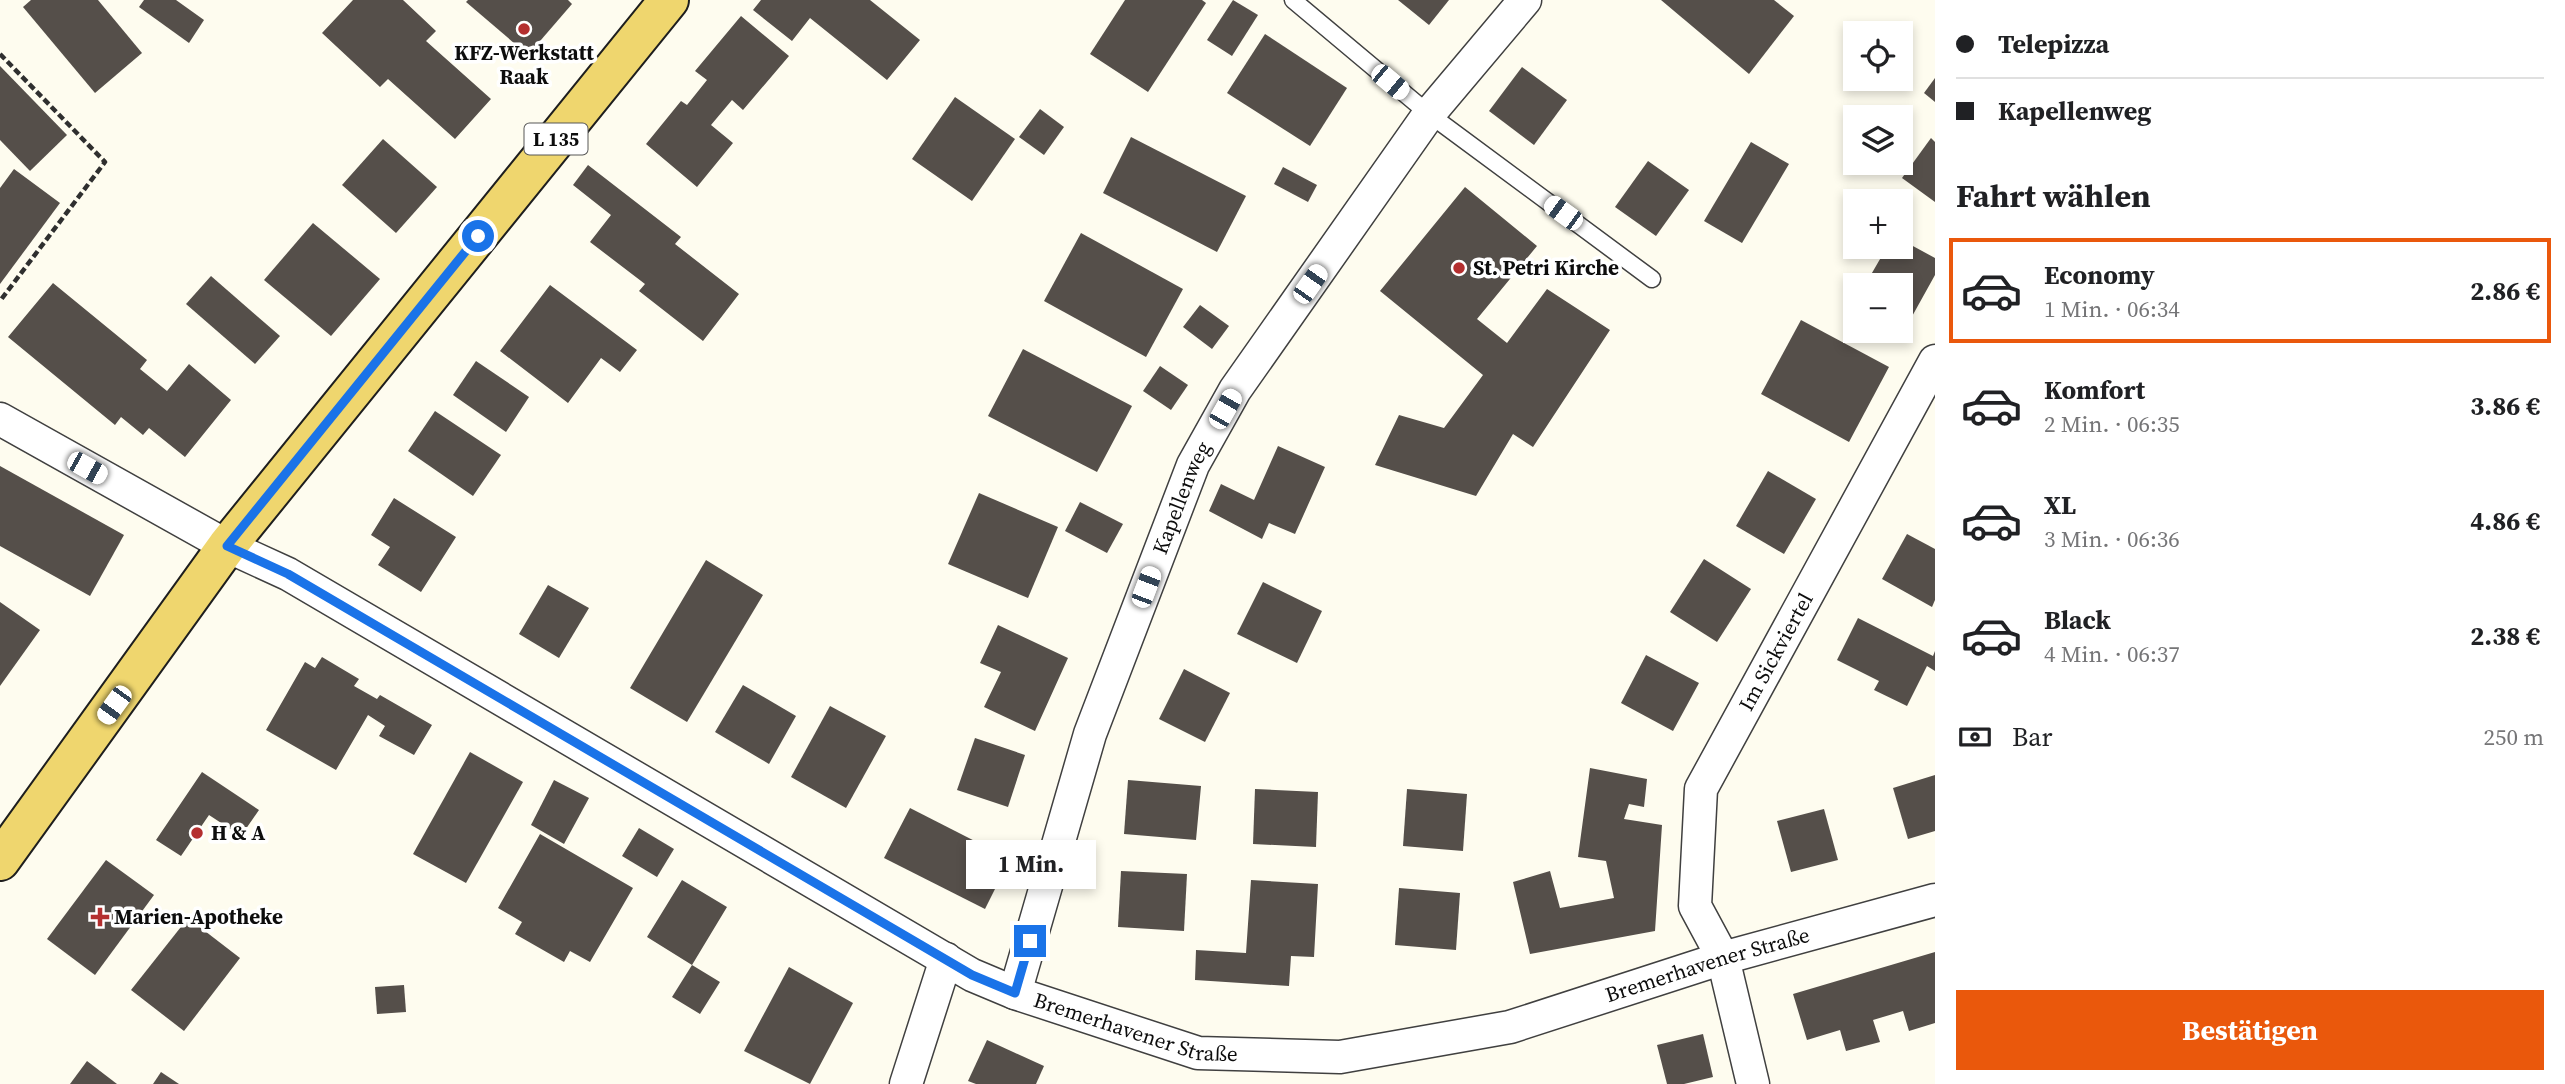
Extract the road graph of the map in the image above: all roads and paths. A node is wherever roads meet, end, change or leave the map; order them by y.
1 (669, 0) edge
2 (1293, 0) edge
3 (1525, 0) edge
4 (0, 54) edge
5 (1429, 114) junction
6 (1653, 279) dead end
7 (0, 301) edge
8 (1935, 360) edge
9 (0, 419) edge
10 (227, 546) junction
11 (0, 861) edge
12 (1935, 900) edge
13 (946, 958) junction
14 (1723, 958) junction
15 (1015, 993) junction
16 (906, 1084) edge
17 (1753, 1084) edge

1 - 10 main road, L 135
2 - 5 lane
3 - 5 street, Kapellenweg
4 - 7 path
5 - 6 lane
5 - 15 street, Kapellenweg
8 - 14 street, Im Sickviertel
9 - 10 street, Bremerhavener Straße
10 - 11 main road, L 135
10 - 13 street, Bremerhavener Straße
12 - 14 street, Bremerhavener Straße
13 - 15 street, Bremerhavener Straße
13 - 16 street
14 - 15 street, Bremerhavener Straße
14 - 17 street, Im Sickviertel

